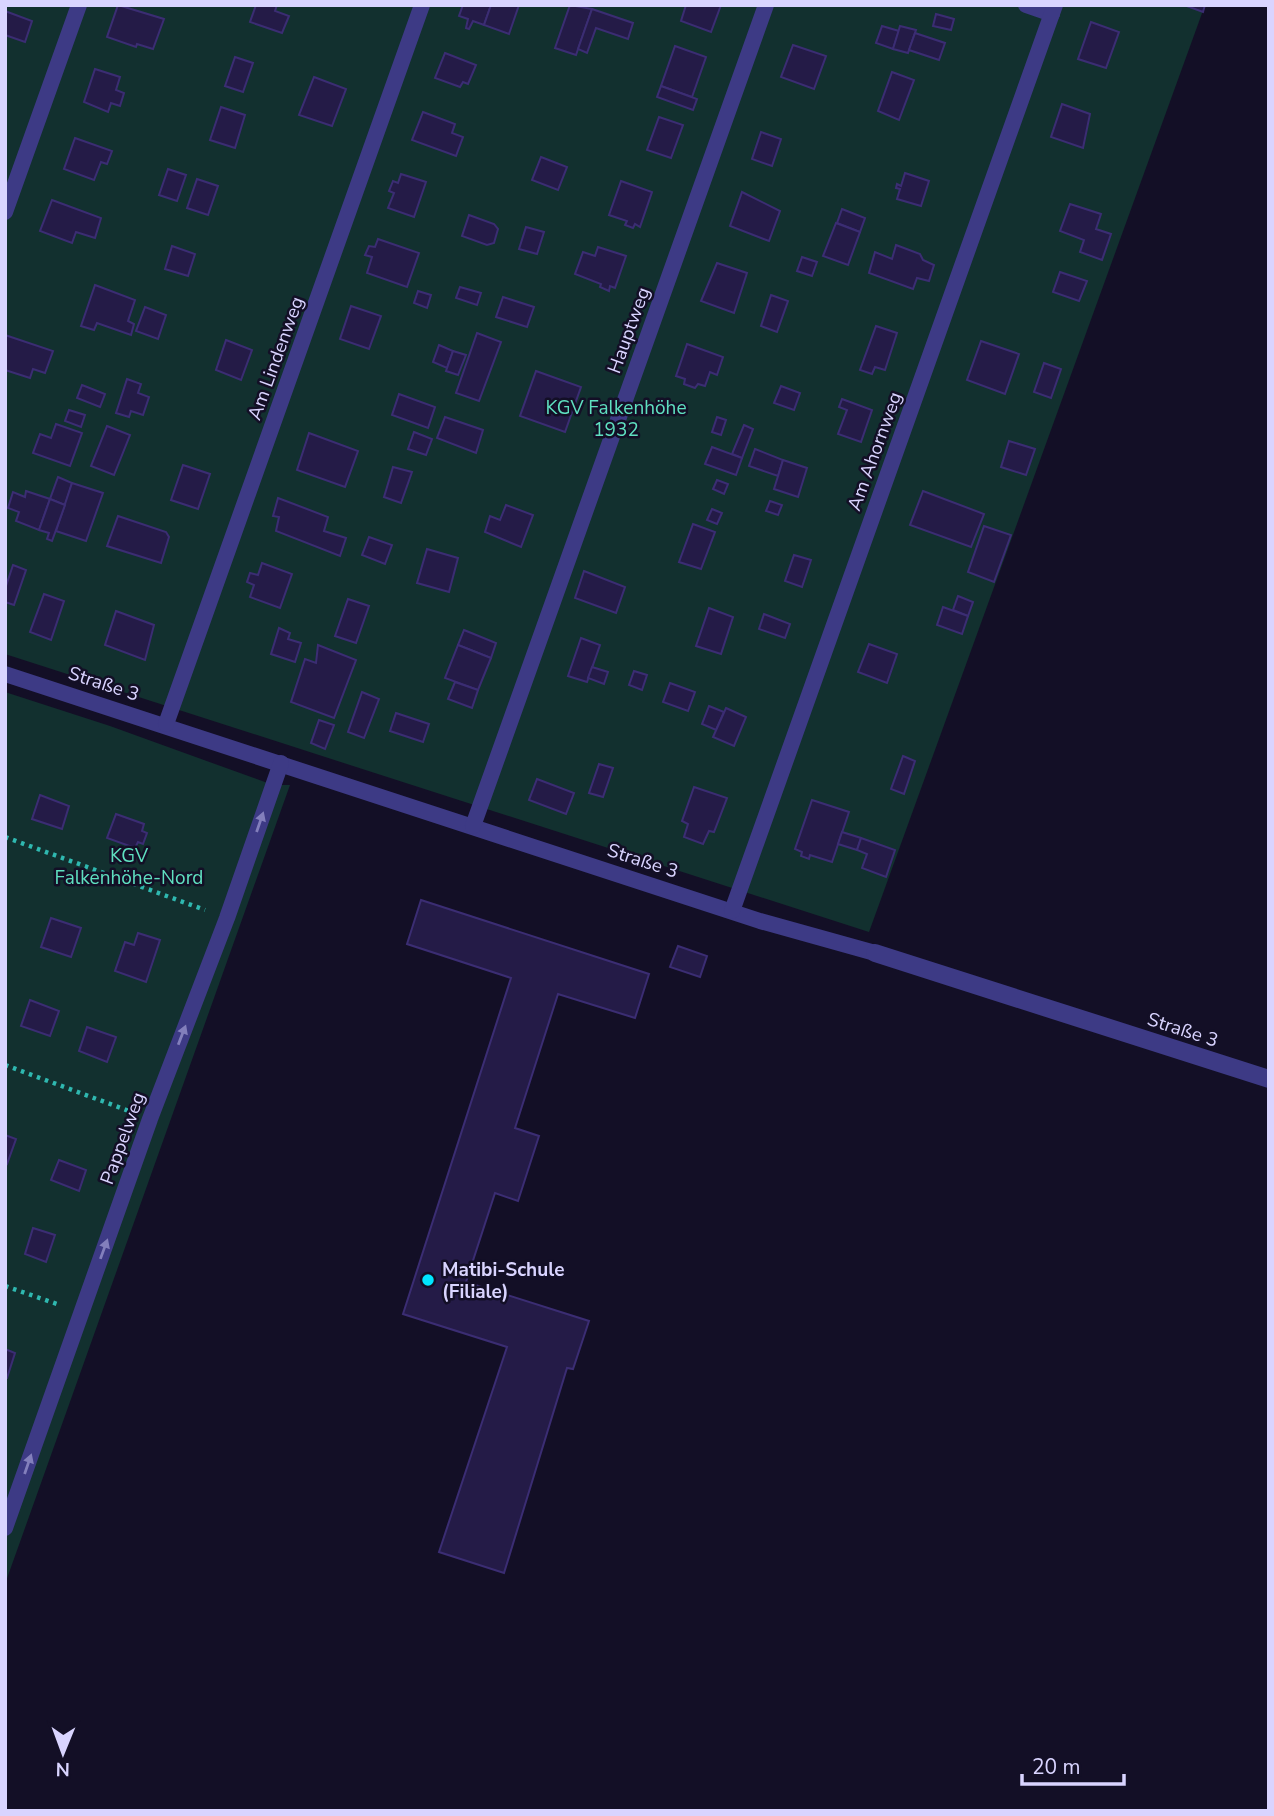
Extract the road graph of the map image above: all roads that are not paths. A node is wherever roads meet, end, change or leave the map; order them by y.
1 (79, 5) edge
2 (422, 5) edge
3 (766, 5) edge
4 (1026, 5) edge
5 (1053, 10) edge
6 (5, 212) edge
7 (5, 674) edge
8 (166, 724) junction
9 (281, 763) junction
10 (473, 826) junction
11 (732, 911) junction
12 (875, 953) joint
13 (1269, 1079) edge
14 (5, 1528) edge

1 - 6 lane
2 - 8 lane, Am Lindenweg
3 - 10 lane, Hauptweg
4 - 5 lane
5 - 11 lane, Am Ahornweg
7 - 8 lane, Straße 3
8 - 9 lane, Straße 3
9 - 10 lane, Straße 3
14 -> 9 lane, Pappelweg
10 - 11 lane, Straße 3
11 - 12 lane, Straße 3
12 - 13 street, Straße 3

